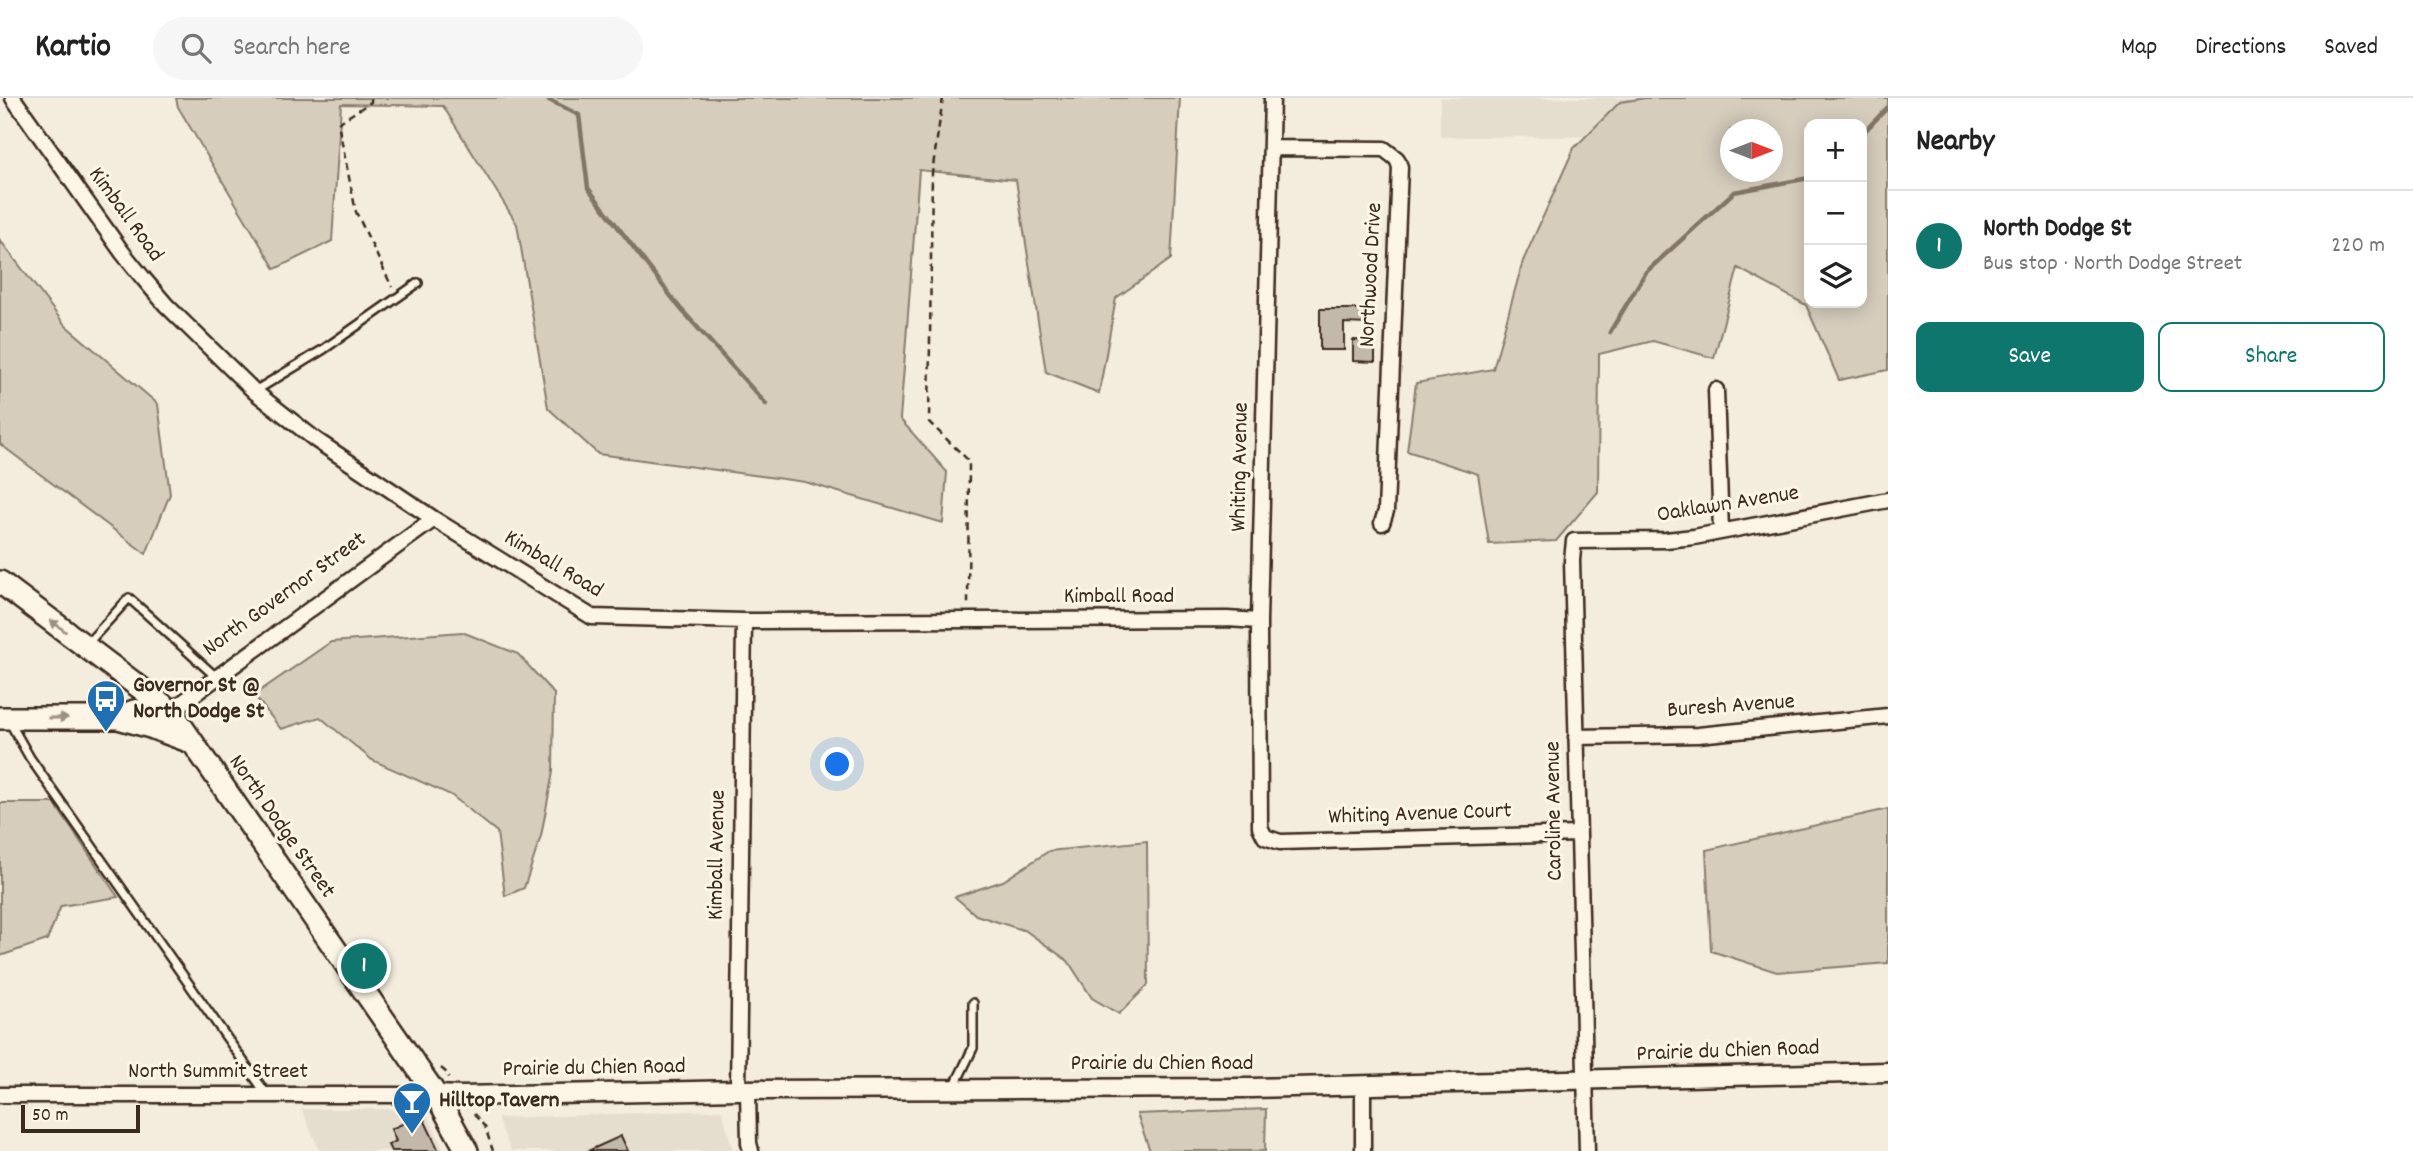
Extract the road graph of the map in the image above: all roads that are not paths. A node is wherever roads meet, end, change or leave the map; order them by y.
1 (13, 98) edge
2 (1272, 98) edge
3 (1271, 148) junction
4 (418, 283) dead end
5 (1716, 390) dead end
6 (255, 392) junction
7 (1888, 500) edge
8 (434, 519) junction
9 (1382, 523) dead end
10 (1721, 531) junction
11 (1574, 541) joint
12 (0, 582) edge
13 (744, 621) junction
14 (1259, 621) junction
15 (85, 646) junction
16 (117, 670) junction
17 (217, 678) junction
18 (171, 711) junction
19 (1888, 716) edge
20 (4, 718) edge
21 (117, 718) junction
22 (1576, 737) junction
23 (191, 742) junction
24 (1578, 834) junction
25 (1265, 836) joint
26 (973, 1003) dead end
27 (1888, 1072) edge
28 (1586, 1080) junction
29 (1363, 1086) junction
30 (953, 1089) junction
31 (743, 1090) junction
32 (0, 1095) edge
33 (267, 1095) junction
34 (436, 1095) junction
35 (467, 1151) edge
36 (751, 1151) edge
37 (1363, 1151) edge
38 (1587, 1151) edge

1 - 6 street, Kimball Road
2 - 3 street, Whiting Avenue
3 - 9 street, Northwood Drive
3 - 14 street, Whiting Avenue
4 - 6 lane
5 - 10 street
6 - 8 street, Kimball Road
7 - 10 street, Oaklawn Avenue
8 - 13 street, Kimball Road
8 - 17 street, North Governor Street
10 - 11 street, Oaklawn Avenue
11 - 22 street, Caroline Avenue
15 -> 12 main road, North Dodge Street
13 - 14 street, Kimball Road
13 - 31 street, Kimball Avenue
14 - 25 street, Whiting Avenue
15 - 16 main road, North Dodge Street
15 - 17 lane
16 - 18 main road, North Dodge Street
16 - 21 main road
17 - 18 street, North Governor Street
18 - 21 main road
18 - 23 main road, North Dodge Street
19 - 22 street, Buresh Avenue
20 -> 21 main road
20 - 33 lane
21 - 23 main road
22 - 24 street, Caroline Avenue
23 - 34 main road, North Dodge Street
24 - 25 street, Whiting Avenue Court
24 - 28 street, Caroline Avenue
26 - 30 lane
27 - 28 street, Prairie du Chien Road
28 - 29 street, Prairie du Chien Road
28 - 38 street, Caroline Avenue
29 - 30 street, Prairie du Chien Road
29 - 37 street
30 - 31 street, Prairie du Chien Road
31 - 34 street, Prairie du Chien Road
31 - 36 street, Kimball Avenue
32 - 33 street, North Summit Street
33 - 34 street, North Summit Street
34 - 35 main road, North Dodge Street

